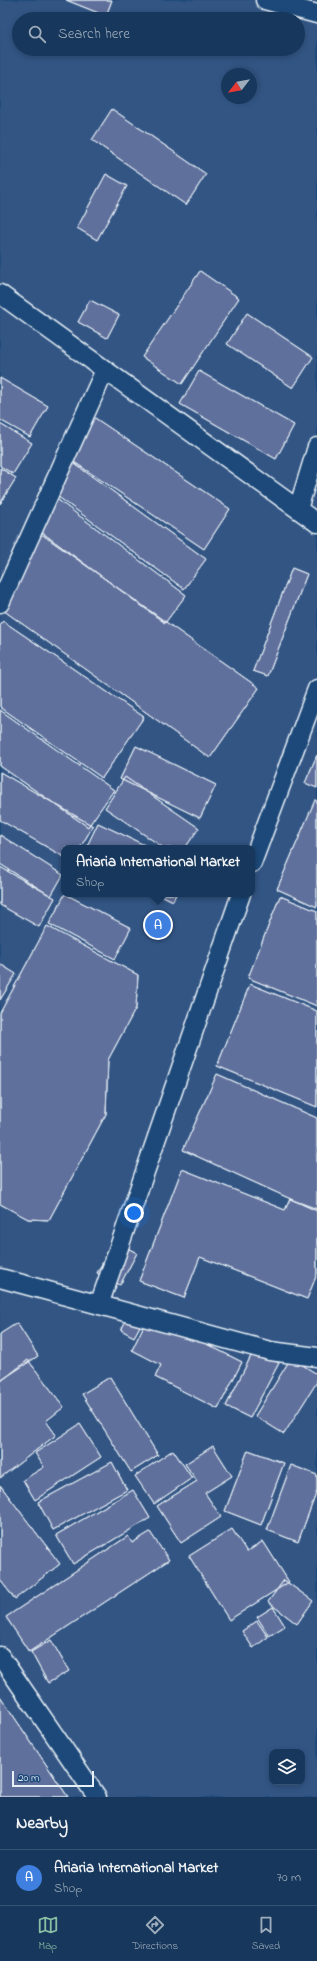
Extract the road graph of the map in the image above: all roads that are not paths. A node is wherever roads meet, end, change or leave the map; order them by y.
1 (265, 0) edge
2 (317, 14) edge
3 (0, 294) edge
4 (105, 370) junction
5 (317, 447) edge
6 (298, 508) junction
7 (317, 524) edge
8 (0, 602) edge
9 (317, 689) edge
10 (255, 855) edge
11 (240, 897) edge
12 (0, 1278) edge
13 (99, 1305) junction
14 (317, 1357) edge
15 (0, 1656) edge
16 (96, 1797) edge

1 - 2 street
3 - 4 street
4 - 6 street
4 - 8 street
5 - 6 street
6 - 7 street
9 - 10 street
11 - 13 street
12 - 13 street
13 - 14 street
15 - 16 street

